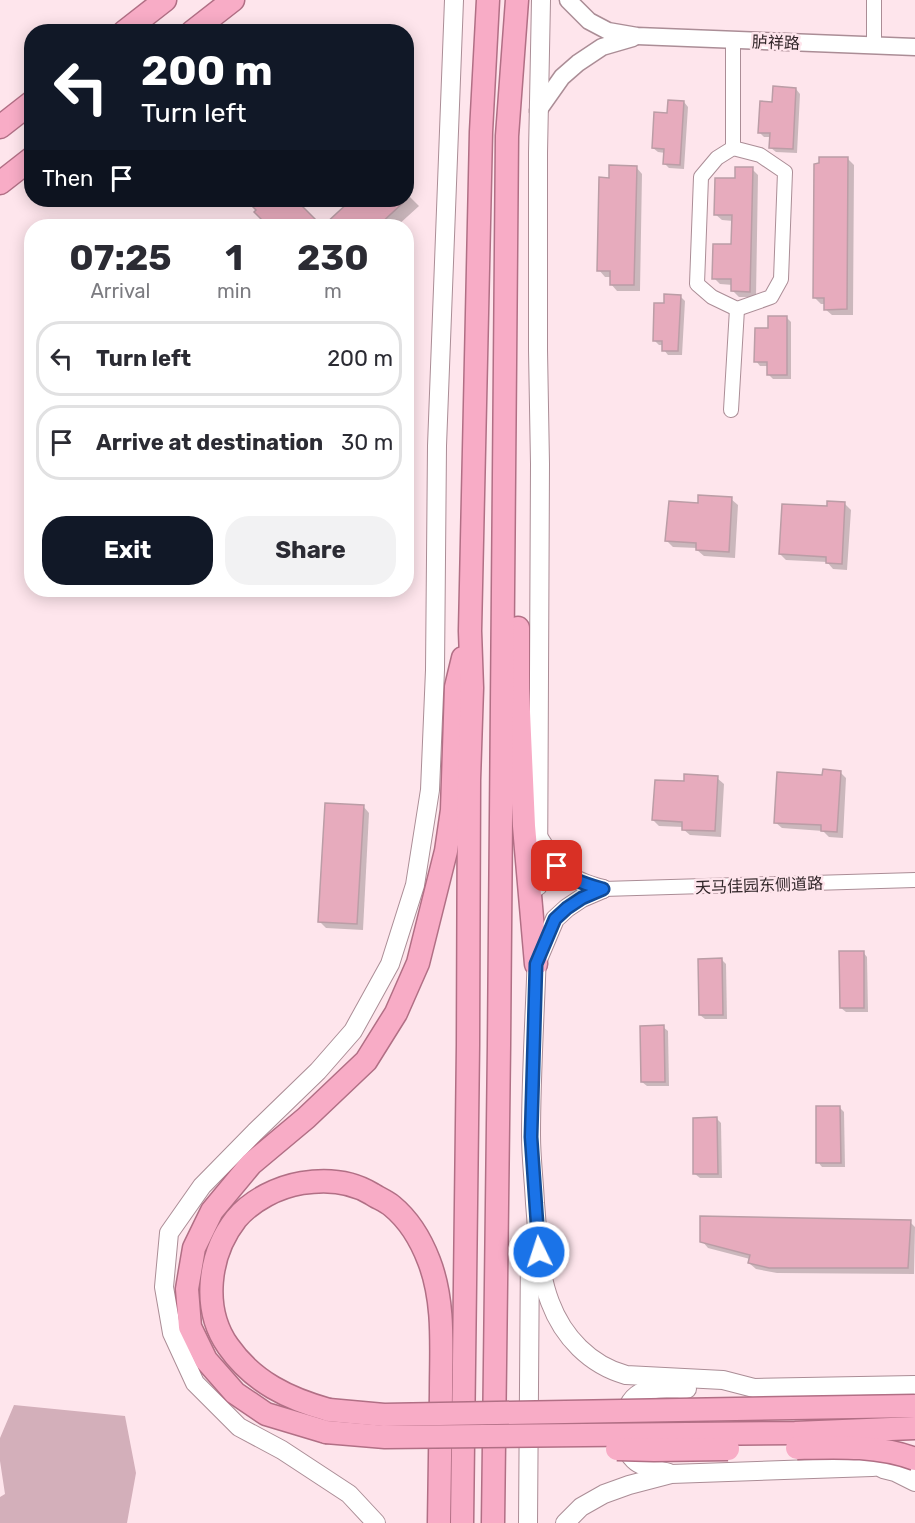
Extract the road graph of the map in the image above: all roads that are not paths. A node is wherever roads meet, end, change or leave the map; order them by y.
1 (165, 0) edge
2 (233, 0) edge
3 (454, 0) edge
4 (488, 0) edge
5 (517, 0) edge
6 (541, 0) edge
7 (568, 0) edge
8 (874, 0) edge
9 (134, 24) edge
10 (202, 24) edge
11 (637, 36) junction
12 (733, 40) junction
13 (874, 45) junction
14 (915, 46) edge
15 (24, 108) edge
16 (538, 111) junction
17 (0, 127) edge
18 (733, 148) junction
19 (24, 164) edge
20 (0, 183) edge
21 (506, 255) junction
22 (737, 309) junction
23 (731, 410) dead end
24 (464, 687) junction
25 (432, 760) junction
26 (531, 832) junction
27 (915, 880) edge
28 (603, 889) junction
29 (434, 902) junction
30 (536, 964) junction
31 (531, 1137) junction
32 (915, 1385) edge
33 (754, 1388) junction
34 (915, 1407) edge
35 (915, 1428) edge
36 (385, 1437) junction
37 (915, 1459) edge
38 (915, 1463) edge
39 (872, 1467) junction
40 (671, 1474) junction
41 (915, 1482) edge
42 (376, 1523) edge
43 (439, 1523) edge
44 (462, 1523) edge
45 (494, 1523) edge
46 (528, 1523) edge
47 (565, 1523) edge

1 - 9 highway
2 - 10 highway
3 - 25 main road
4 - 24 highway
5 - 21 highway
6 - 16 main road
7 - 11 street
8 - 13 street
11 - 12 street, 胪祥路
11 - 16 street
12 - 13 street, 胪祥路
12 - 18 street
13 - 14 street, 胪祥路
15 - 17 highway
16 - 26 main road
18 - 22 street
18 - 22 street
19 - 20 highway
21 - 26 highway
21 - 45 highway
22 - 23 street
24 - 29 highway
24 - 44 highway
25 - 29 main road
25 - 42 main road
26 - 28 main road
26 - 30 highway
27 - 28 street, 天马佳园东侧道路
28 - 30 main road
29 - 36 highway, bridge
30 - 31 main road
31 - 33 main road
31 - 46 main road
32 - 33 main road
33 - 40 main road
34 - 43 highway, bridge
35 - 36 highway, bridge
36 - 37 highway, bridge
38 - 39 main road
39 - 40 main road
39 - 41 main road
40 - 47 main road

